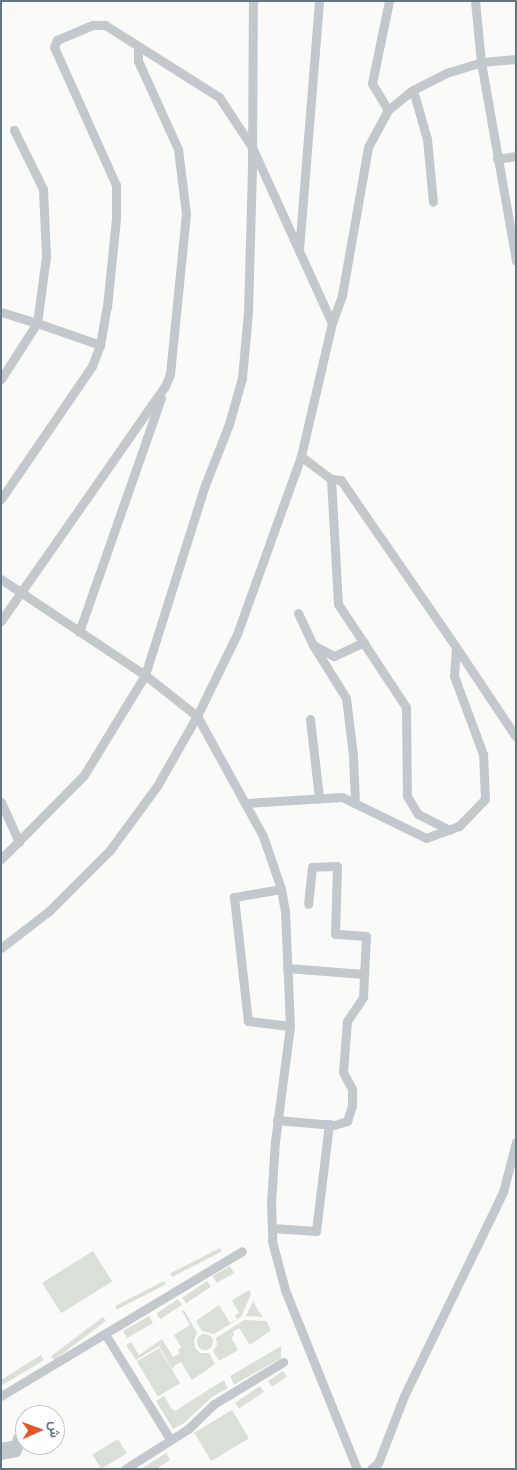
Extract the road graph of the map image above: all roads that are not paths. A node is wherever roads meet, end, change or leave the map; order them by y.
1 (253, 1) edge
2 (319, 1) edge
3 (389, 1) edge
4 (475, 1) edge
5 (138, 47) junction
6 (516, 59) edge
7 (481, 62) junction
8 (413, 90) junction
9 (388, 110) junction
10 (14, 130) dead end
11 (252, 147) junction
12 (516, 156) edge
13 (497, 159) junction
14 (433, 202) dead end
15 (298, 252) junction
16 (516, 261) edge
17 (1, 312) edge
18 (37, 323) junction
19 (332, 323) junction
20 (100, 345) junction
21 (1, 379) edge
22 (165, 386) junction
23 (301, 456) junction
24 (332, 478) junction
25 (1, 499) edge
26 (1, 579) edge
27 (22, 592) junction
28 (298, 613) dead end
29 (1, 621) edge
30 (79, 632) junction
31 (364, 642) junction
32 (313, 645) junction
33 (456, 647) junction
34 (145, 675) junction
35 (197, 716) junction
36 (310, 719) dead end
37 (516, 737) edge
38 (319, 798) junction
39 (1, 802) edge
40 (247, 803) junction
41 (355, 803) junction
42 (449, 830) junction
43 (19, 842) junction
44 (1, 859) edge
45 (282, 889) junction
46 (308, 904) dead end
47 (1, 948) edge
48 (288, 968) junction
49 (364, 974) junction
50 (290, 1026) junction
51 (278, 1120) junction
52 (329, 1124) junction
53 (516, 1142) edge
54 (272, 1228) junction
55 (242, 1251) dead end
56 (105, 1334) junction
57 (283, 1362) dead end
58 (1, 1396) edge
59 (170, 1440) junction
60 (1, 1446) edge
61 (1, 1455) edge
62 (125, 1469) edge
63 (357, 1469) edge
64 (371, 1469) edge

1 - 11 street
2 - 15 street
3 - 9 street
4 - 7 street
5 - 11 street
5 - 20 street
5 - 22 street
6 - 7 street
7 - 8 street
7 - 13 street
8 - 9 street
8 - 14 street
9 - 19 street
10 - 18 street
11 - 15 street
11 - 34 street
12 - 13 street
13 - 16 street
15 - 19 street
17 - 18 street
18 - 20 street
18 - 21 street
19 - 23 street
20 - 25 street
22 - 27 street
22 - 30 street
23 - 24 street
23 - 35 street
24 - 31 street
24 - 33 street
26 - 27 street
27 - 29 street
27 - 30 street
28 - 32 street
30 - 34 street
31 - 32 street
31 - 42 street
32 - 41 street
33 - 37 street
33 - 42 street
34 - 35 street
34 - 43 street
35 - 40 street
35 - 47 street
36 - 38 street
38 - 40 street
38 - 41 street
39 - 43 street
40 - 45 street
41 - 42 street
43 - 44 street
45 - 48 street
45 - 50 street
46 - 49 street
48 - 49 street
48 - 50 street
49 - 52 street
50 - 51 street
51 - 52 street
51 - 54 street
52 - 54 street
53 - 64 street
54 - 63 street
55 - 56 street
56 - 58 street
56 - 59 street
57 - 59 street
59 - 62 street
60 - 61 street

